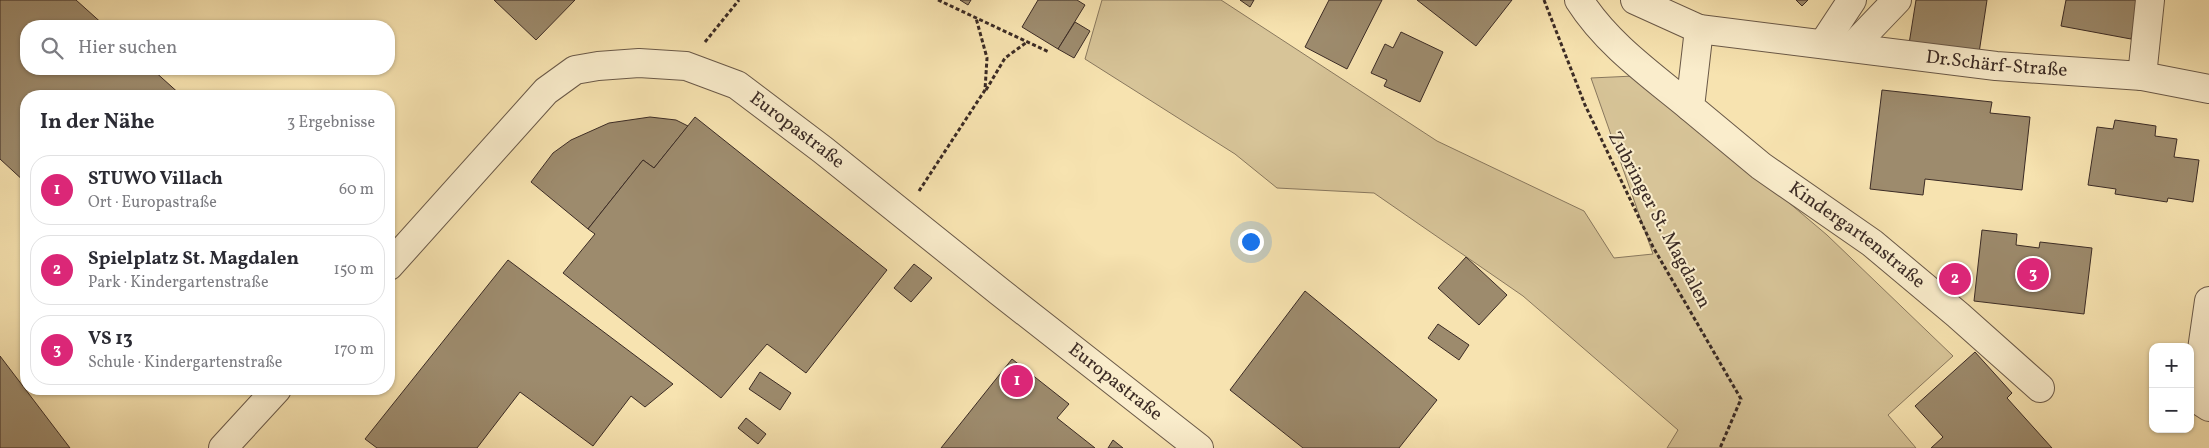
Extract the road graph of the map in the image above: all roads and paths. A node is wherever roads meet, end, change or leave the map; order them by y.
1 (739, 0) edge
2 (938, 0) edge
3 (1544, 0) edge
4 (1579, 0) edge
5 (1635, 0) edge
6 (1852, 0) edge
7 (1897, 0) edge
8 (2150, 0) edge
9 (976, 18) junction
10 (1699, 29) junction
11 (1027, 42) junction
12 (1824, 44) junction
13 (1852, 47) junction
14 (1049, 52) dead end
15 (686, 66) junction
16 (2142, 76) junction
17 (2209, 89) edge
18 (986, 90) junction
19 (1690, 108) junction
20 (903, 214) junction
21 (395, 259) edge
22 (2209, 301) edge
23 (2040, 388) dead end
24 (271, 395) edge
25 (2209, 407) edge
26 (223, 448) edge
27 (1199, 448) edge
28 (1720, 448) edge

1 - 15 path
2 - 9 path
3 - 28 path, Zubringer St. Magdalen
4 - 19 street, Kindergartenstraße
5 - 10 street, Dr.Schärf-Straße
6 - 12 street
7 - 13 street
8 - 16 street
9 - 11 path
9 - 18 path
10 - 12 street, Dr.Schärf-Straße
10 - 19 street
11 - 14 path
11 - 18 path
12 - 13 street, Dr.Schärf-Straße
13 - 16 street, Dr.Schärf-Straße
15 - 20 street, Europastraße
15 - 21 street, Europastraße
16 - 17 street, Dr.Schärf-Straße
18 - 20 path
19 - 23 street, Kindergartenstraße
20 - 27 street, Europastraße
22 - 25 street
24 - 26 street

